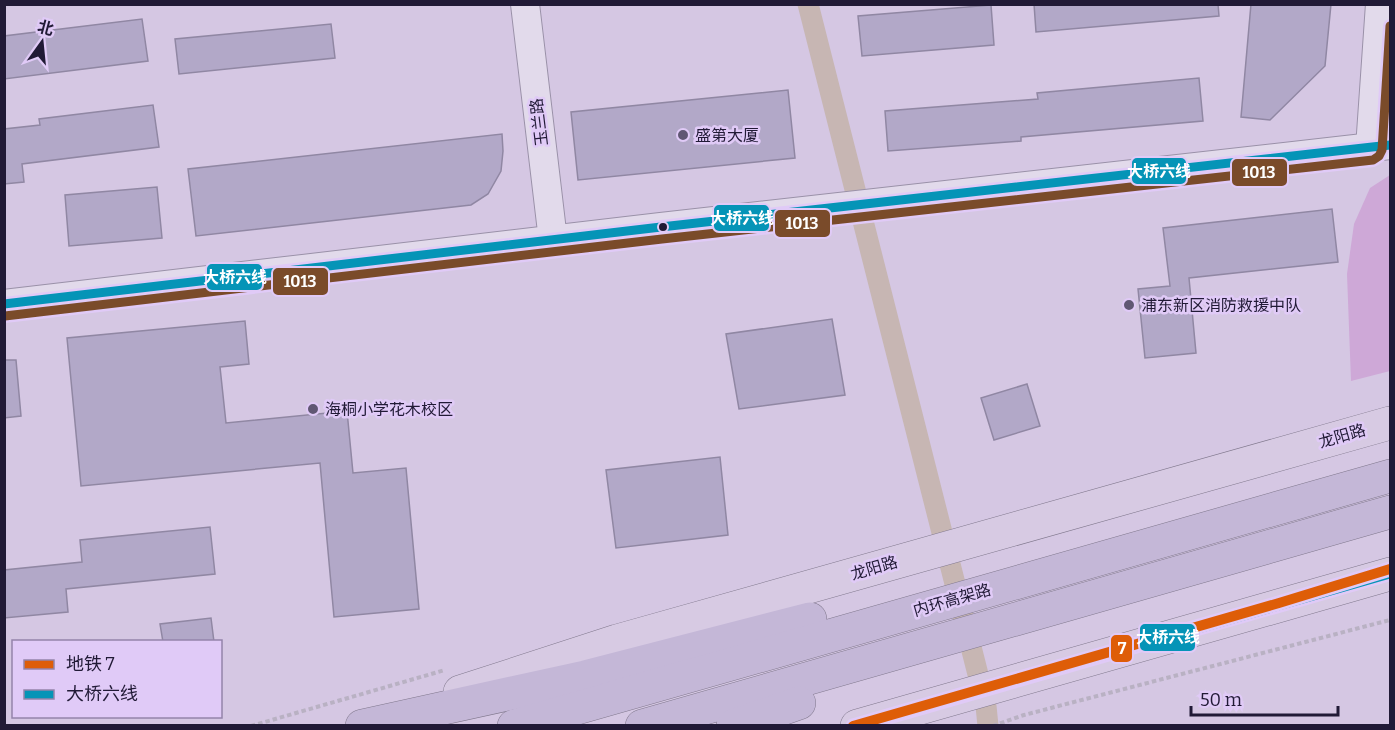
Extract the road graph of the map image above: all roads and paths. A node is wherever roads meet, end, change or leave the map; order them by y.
1 (525, 4) edge
2 (1380, 4) edge
3 (1380, 146) edge
4 (553, 240) junction
5 (4, 304) edge
6 (1390, 423) edge
7 (1390, 476) edge
8 (1390, 512) edge
9 (1390, 574) edge
10 (910, 604) junction
11 (1390, 620) edge
12 (925, 655) junction
13 (362, 726) edge
14 (514, 726) edge
15 (642, 726) edge
16 (733, 726) edge
17 (858, 726) edge
18 (993, 726) edge

1 - 4 street, 玉兰路
2 - 3 street
3 - 4 street
4 - 5 street
6 - 13 main road, 龙阳路
7 - 10 highway, 内环高架路
8 - 12 highway
9 - 17 main road
10 - 13 highway
10 - 14 highway, 内环高架路
11 - 18 path
12 - 15 highway
12 - 16 highway

